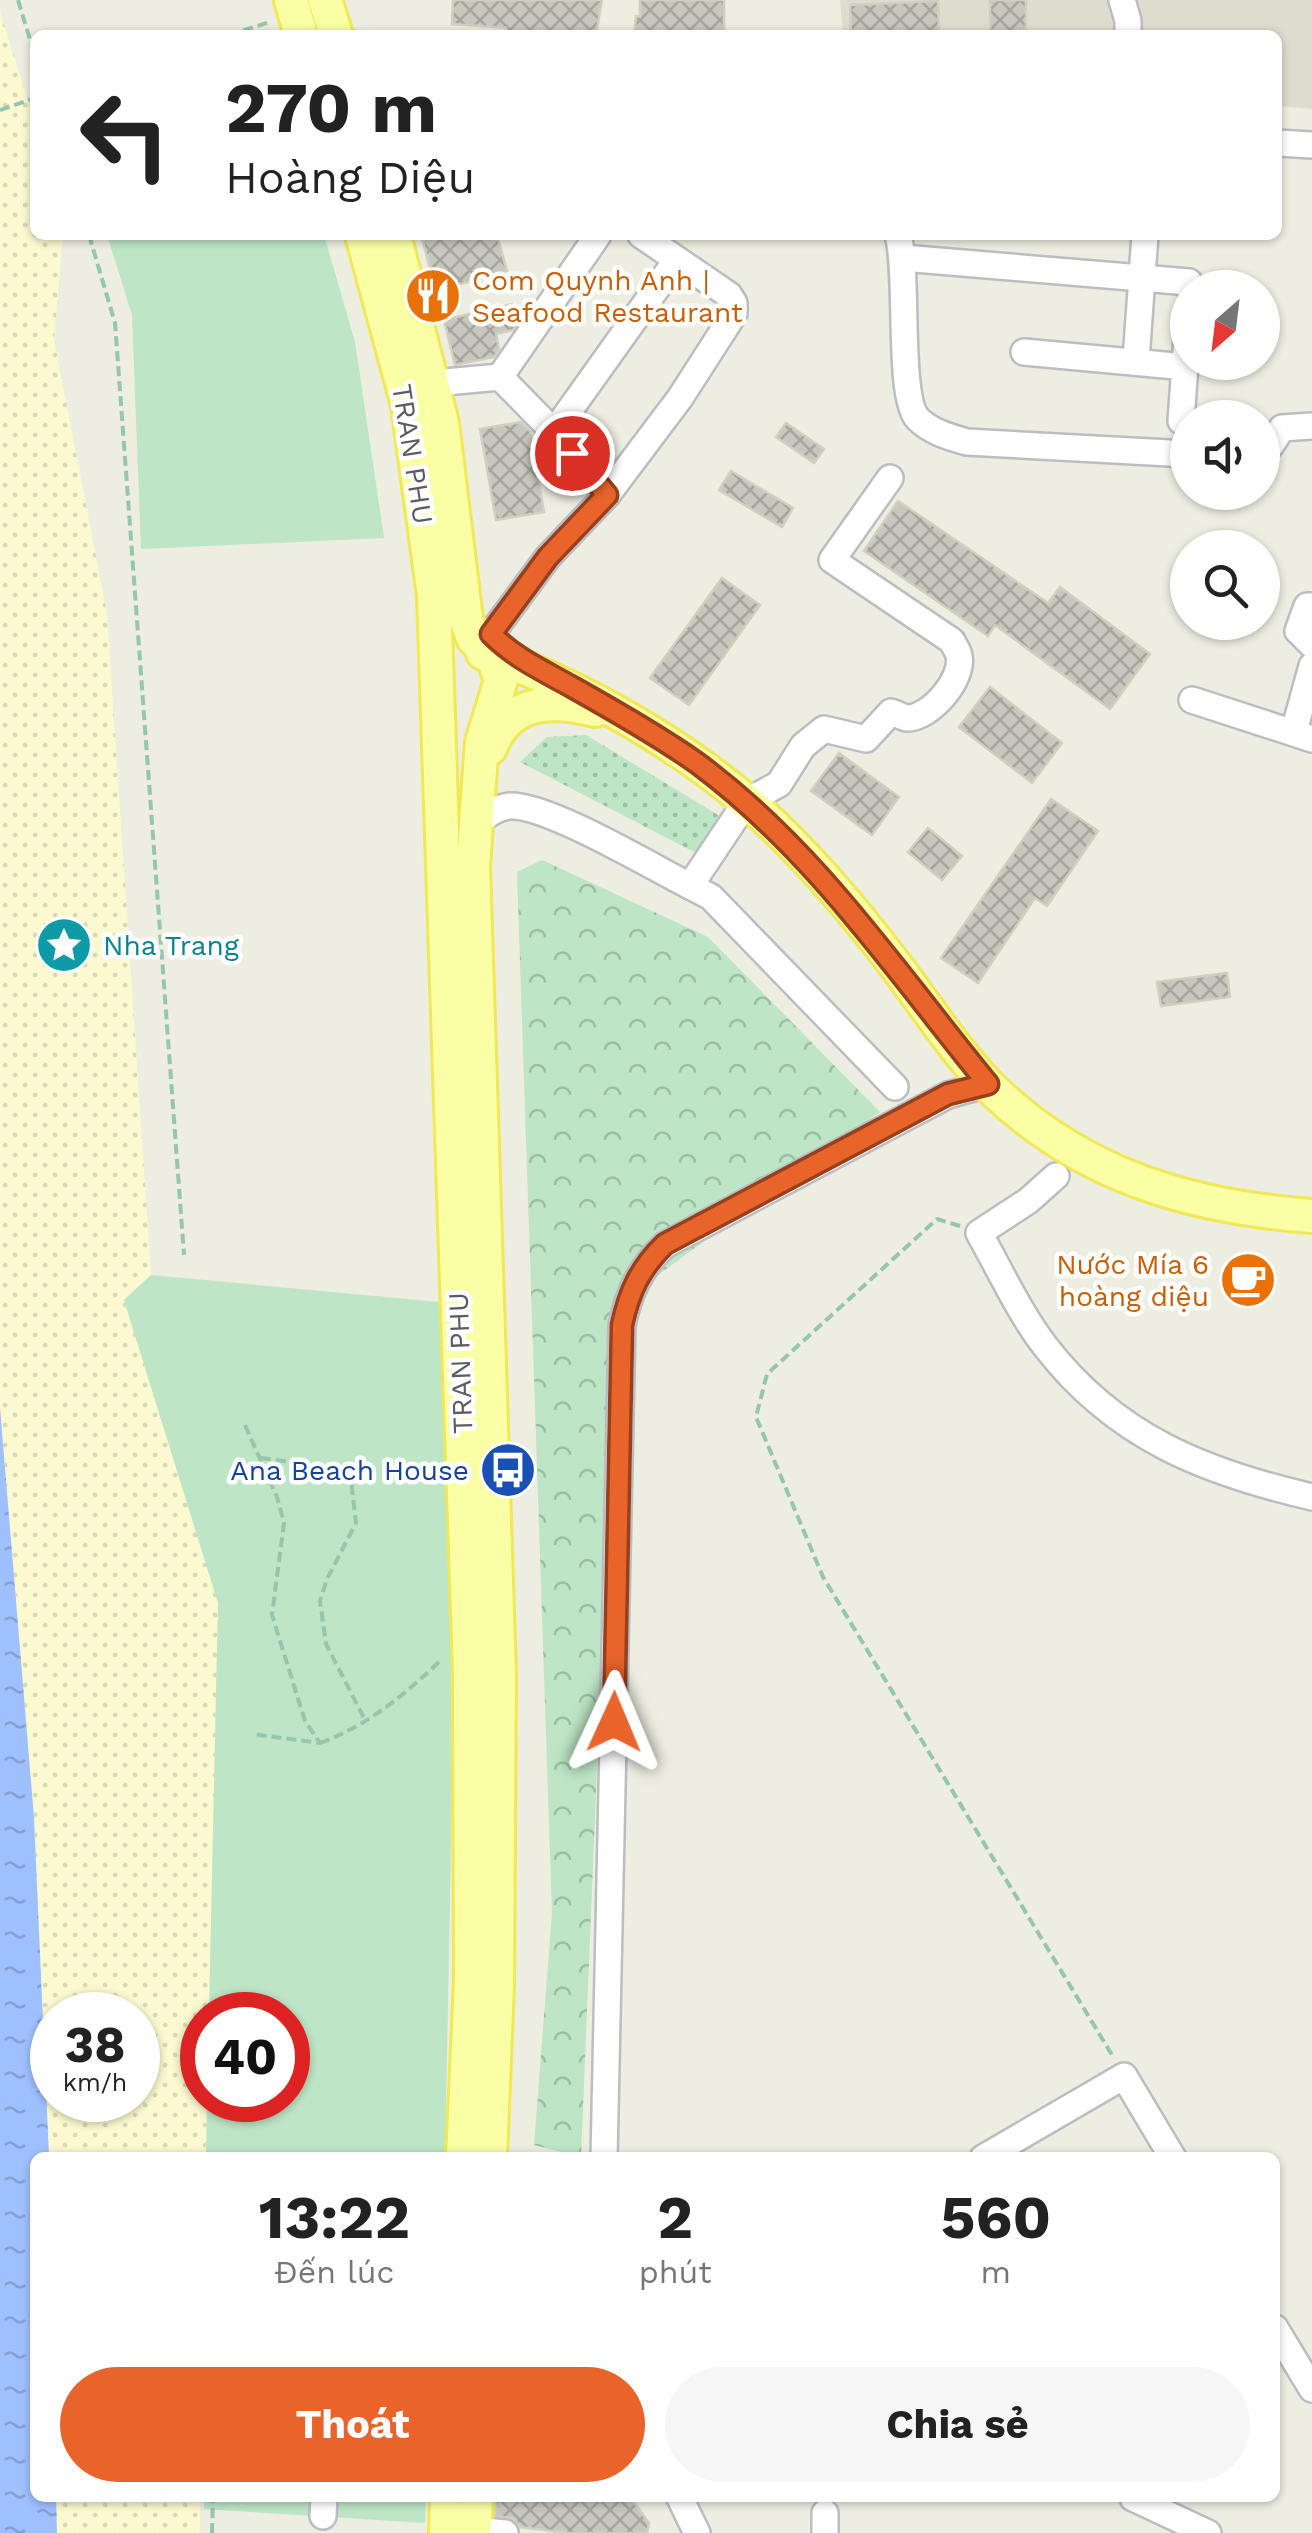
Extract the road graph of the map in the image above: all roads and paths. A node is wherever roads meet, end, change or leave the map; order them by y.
1 (18, 0) edge
2 (325, 0) edge
3 (1122, 0) edge
4 (289, 18) edge
5 (246, 30) edge
6 (334, 30) edge
7 (1128, 30) edge
8 (30, 40) edge
9 (30, 100) edge
10 (0, 110) edge
11 (1282, 143) edge
12 (1312, 145) edge
13 (90, 240) edge
14 (363, 240) edge
15 (395, 240) edge
16 (595, 240) edge
17 (648, 240) edge
18 (1145, 240) edge
19 (900, 246) edge
20 (676, 261) junction
21 (1142, 278) junction
22 (1170, 280) edge
23 (1024, 352) dead end
24 (1136, 360) junction
25 (1170, 364) edge
26 (500, 376) junction
27 (434, 382) junction
28 (1312, 426) edge
29 (1280, 431) edge
30 (554, 432) junction
31 (1170, 453) edge
32 (890, 478) dead end
33 (607, 495) junction
34 (1312, 606) edge
35 (488, 644) junction
36 (1312, 645) edge
37 (1312, 666) edge
38 (438, 683) junction
39 (1192, 700) dead end
40 (497, 701) junction
41 (619, 718) junction
42 (1303, 735) edge
43 (479, 775) junction
44 (746, 802) junction
45 (476, 824) junction
46 (690, 886) junction
47 (988, 1084) junction
48 (895, 1087) dead end
49 (1056, 1176) dead end
50 (1312, 1216) edge
51 (978, 1233) junction
52 (184, 1255) dead end
53 (245, 1425) dead end
54 (260, 1458) junction
55 (1312, 1497) edge
56 (439, 1662) dead end
57 (366, 1722) junction
58 (252, 1734) dead end
59 (320, 1744) junction
60 (1124, 2076) junction
61 (463, 2152) edge
62 (490, 2152) edge
63 (604, 2152) edge
64 (993, 2152) edge
65 (1169, 2152) edge
66 (1280, 2336) edge
67 (1312, 2389) edge
68 (213, 2502) edge
69 (452, 2502) edge
70 (682, 2502) edge
71 (1142, 2502) edge
72 (475, 2525) edge
73 (212, 2533) edge
74 (698, 2533) edge
75 (1208, 2533) edge

1 - 8 path
2 - 6 main road
3 - 7 street
4 - 5 path
9 - 10 path
11 - 12 street
13 - 52 path
14 - 38 main road, TRAN PHU
15 - 27 main road, TRAN PHU
16 - 26 street
17 - 20 street
18 - 21 street
19 - 21 street
19 - 31 street
20 - 30 street
20 - 33 street
21 - 22 street
21 - 24 street
23 - 24 street
24 - 25 street
26 - 27 street
26 - 30 street
27 - 35 main road, TRAN PHU
28 - 29 street
30 - 33 street
32 - 44 street
33 - 35 street
34 - 36 street
35 - 38 main road
35 - 40 main road
35 - 41 main road
37 - 42 street
38 - 40 main road
38 - 61 main road, TRAN PHU
39 - 42 street
40 - 41 main road
40 - 43 main road, TRAN PHU
41 - 43 main road
41 - 44 main road
43 - 45 main road, TRAN PHU
44 - 46 street
44 - 47 main road
45 - 46 street
45 - 62 main road, TRAN PHU
46 - 48 street
47 - 50 main road
47 - 63 street
49 - 51 street
51 - 55 street
51 - 60 path
53 - 54 path
54 - 57 path
54 - 59 path
56 - 57 path
57 - 59 path
58 - 59 path
60 - 64 street
60 - 65 street
66 - 67 street
68 - 73 path
69 - 72 main road
70 - 74 street
71 - 75 street

